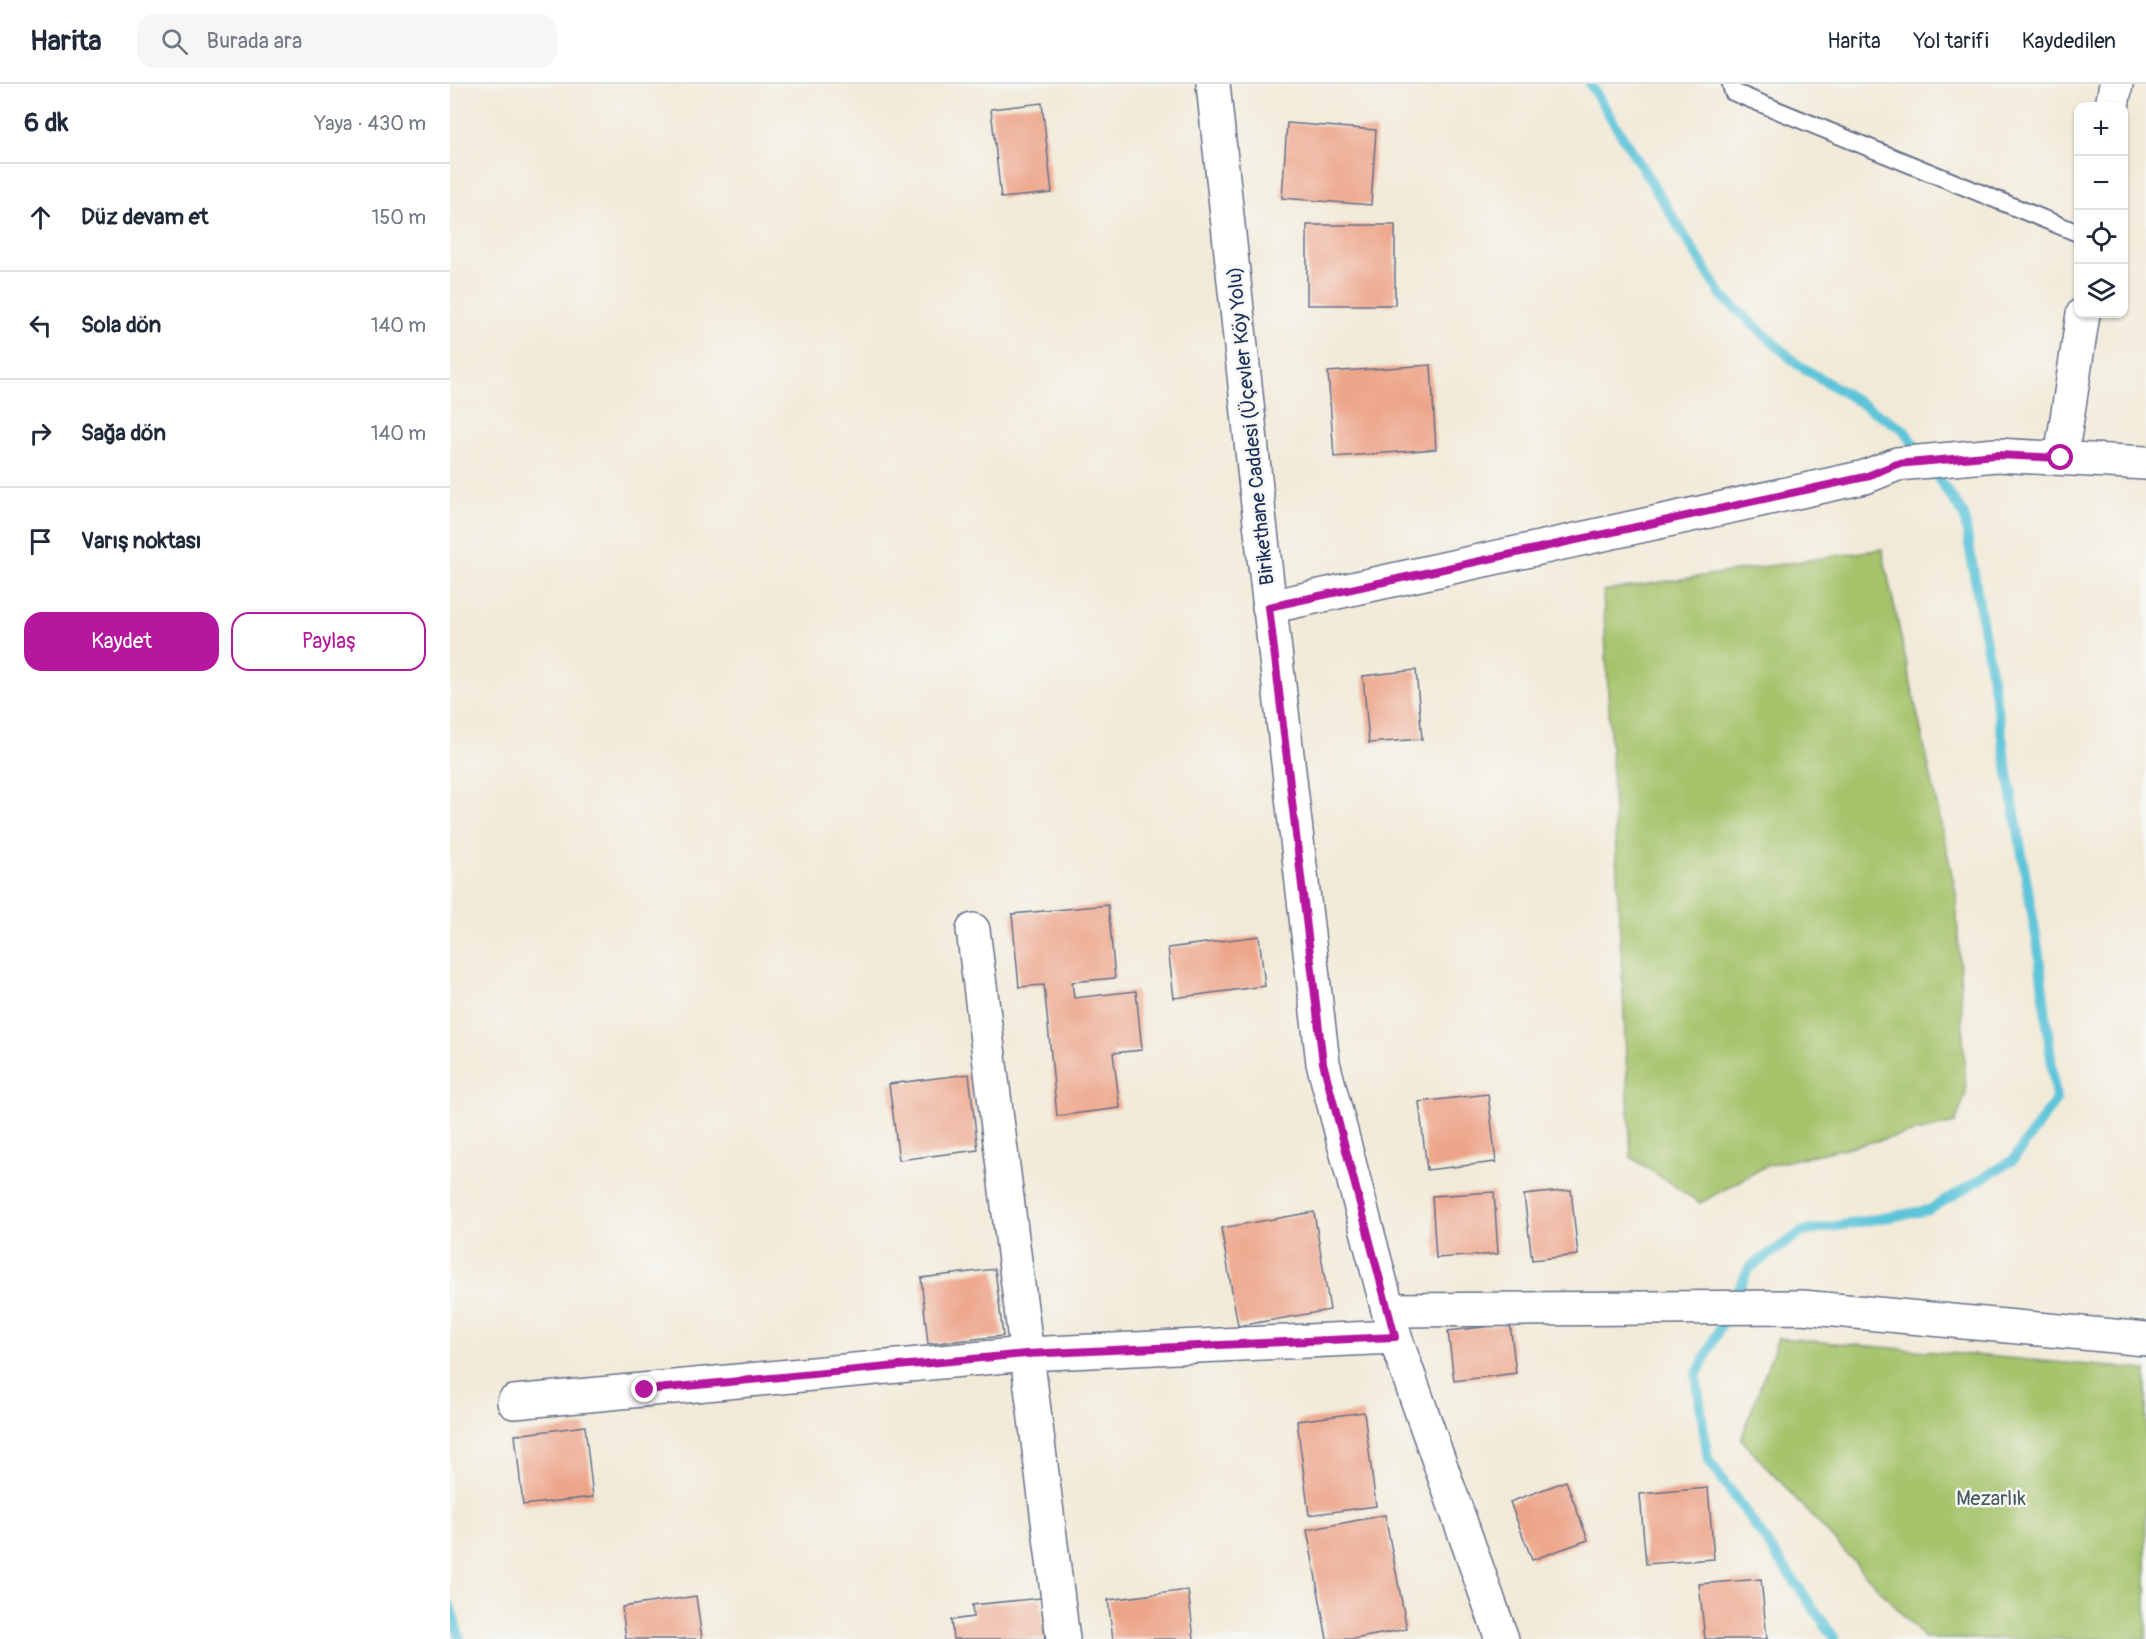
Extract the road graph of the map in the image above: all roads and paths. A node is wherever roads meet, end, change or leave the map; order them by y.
1 (1213, 84) edge
2 (1731, 84) edge
3 (2116, 84) edge
4 (2113, 102) edge
5 (2074, 231) edge
6 (2082, 318) edge
7 (2061, 458) junction
8 (2146, 463) edge
9 (1269, 607) junction
10 (973, 930) dead end
11 (1392, 1323) junction
12 (2146, 1339) edge
13 (1026, 1354) junction
14 (514, 1402) dead end
15 (1063, 1639) edge
16 (1502, 1639) edge

1 - 9 street, Birikethane Caddesi (Üçevler Köy Yolu)
2 - 5 lane
3 - 4 street
6 - 7 street
7 - 8 street
7 - 9 street
9 - 11 street, Birikethane Caddesi (Üçevler Köy Yolu)
10 - 13 street
11 - 12 street
11 - 13 street
11 - 16 street, Birikethane Caddesi (Üçevler Köy Yolu)
13 - 14 street
13 - 15 street

